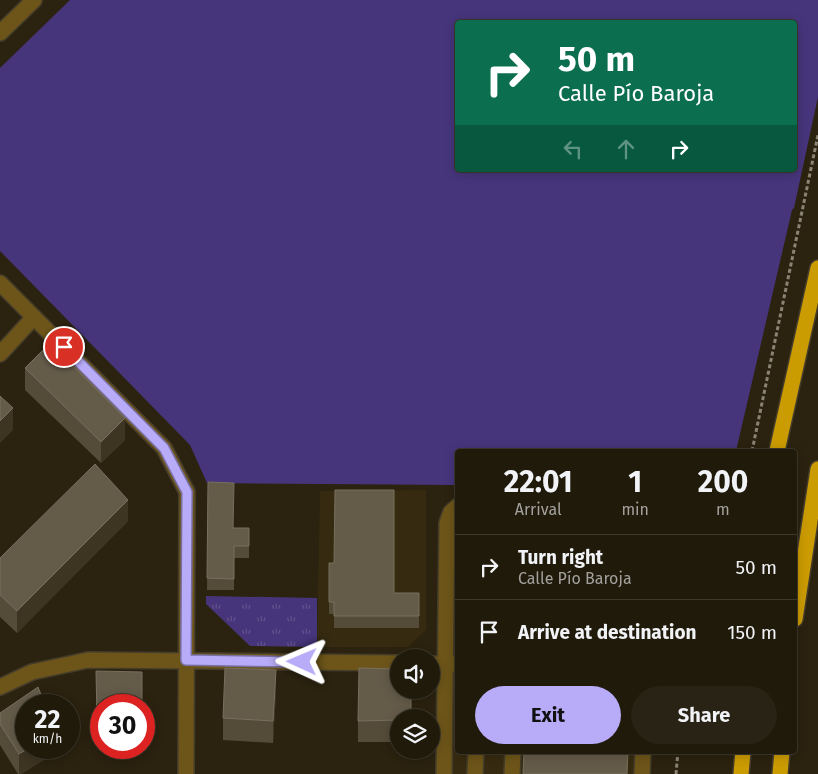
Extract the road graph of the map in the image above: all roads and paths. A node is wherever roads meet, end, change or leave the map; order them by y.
1 (34, 0) edge
2 (0, 33) edge
3 (818, 134) edge
4 (818, 268) edge
5 (0, 283) edge
6 (34, 317) junction
7 (0, 354) edge
8 (752, 449) edge
9 (777, 449) edge
10 (818, 469) edge
11 (455, 509) edge
12 (797, 606) edge
13 (186, 660) junction
14 (390, 663) edge
15 (444, 664) edge
16 (0, 687) edge
17 (476, 754) edge
18 (513, 754) edge
19 (643, 754) edge
20 (678, 754) edge
21 (743, 754) edge
22 (782, 754) edge
23 (186, 774) edge
24 (444, 774) edge
25 (475, 774) edge
26 (512, 774) edge
27 (642, 774) edge
28 (676, 774) edge
29 (741, 774) edge
30 (780, 774) edge

1 - 2 street
3 - 8 path
4 - 9 highway
5 - 6 street
6 - 7 street
6 - 13 street
10 - 12 highway
11 - 15 street
13 - 14 street
13 - 16 street
13 - 23 street
15 - 24 street
17 - 25 street
18 - 26 street
19 - 27 street
20 - 28 path
21 - 29 highway
22 - 30 highway

